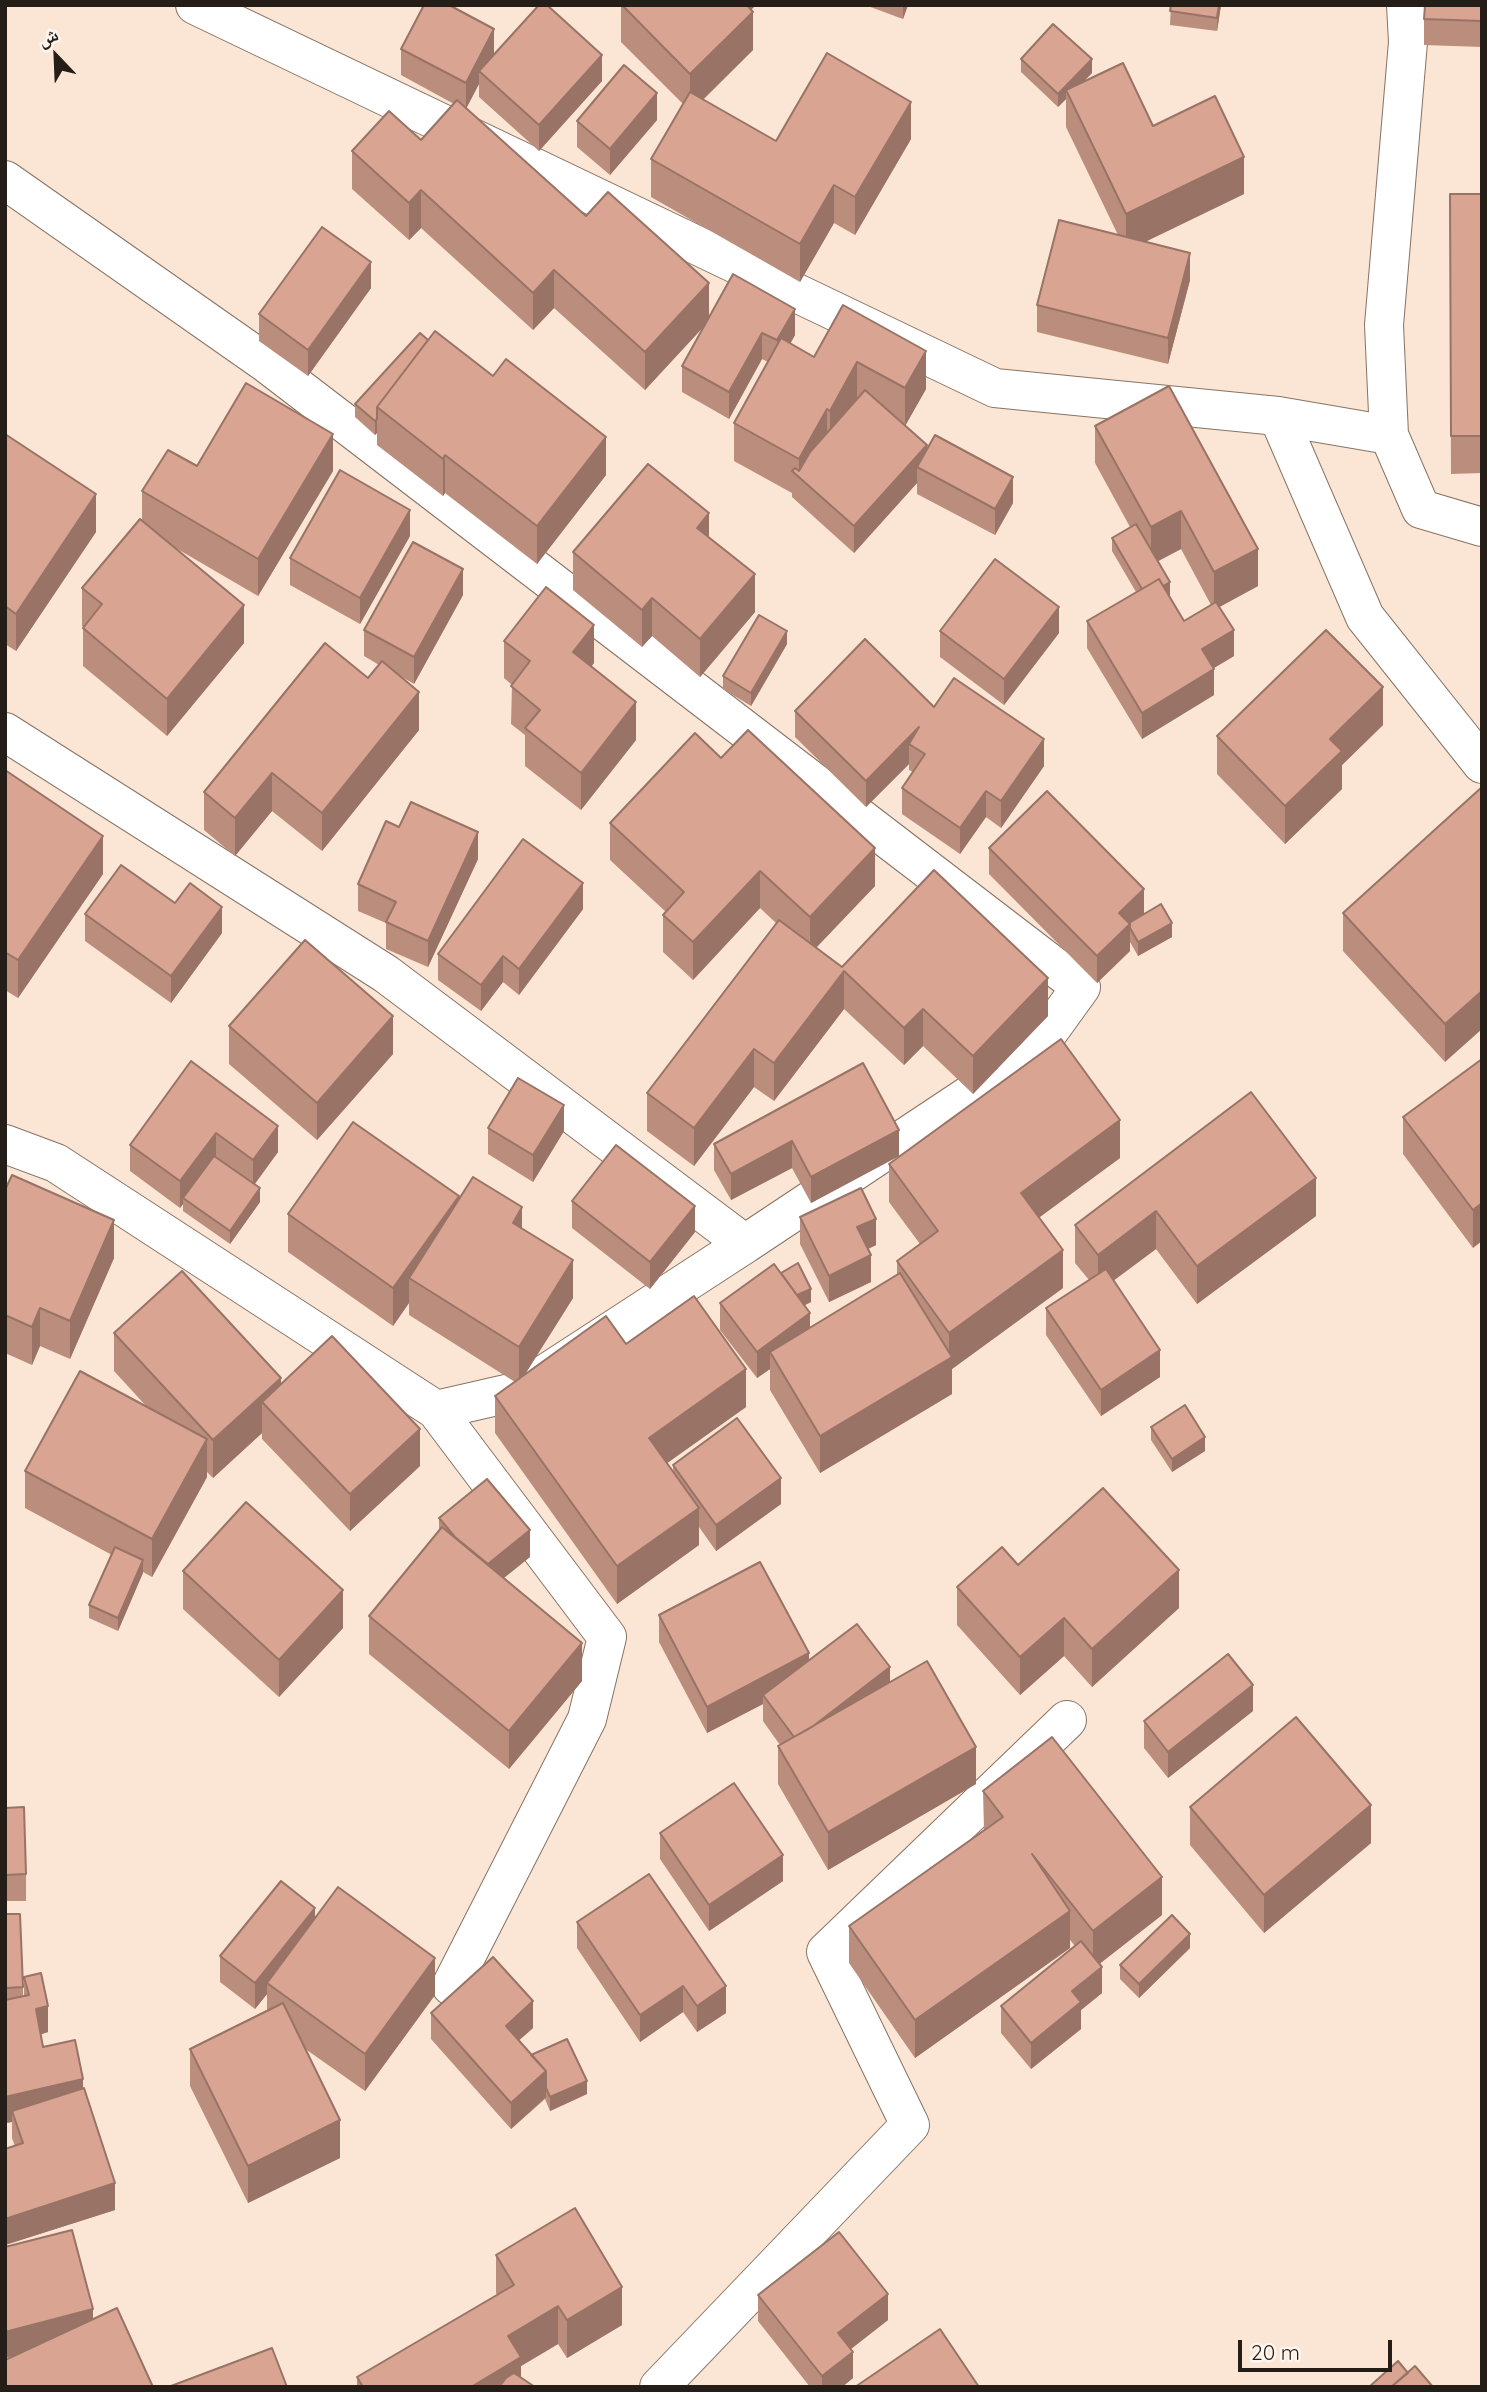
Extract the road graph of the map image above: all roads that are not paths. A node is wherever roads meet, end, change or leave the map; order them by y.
1 (195, 5) edge
2 (1406, 5) edge
3 (5, 180) edge
4 (1278, 416) junction
5 (1390, 435) junction
6 (1482, 527) edge
7 (5, 732) edge
8 (1482, 764) edge
9 (5, 1143) edge
10 (745, 1244) junction
11 (436, 1410) junction
12 (1067, 1720) dead end
13 (451, 1986) dead end
14 (659, 2387) edge

1 - 4 street
2 - 5 street
3 - 10 street
4 - 5 street
4 - 8 street
5 - 6 street
7 - 10 street
9 - 11 street
10 - 11 street
11 - 13 street
12 - 14 street

